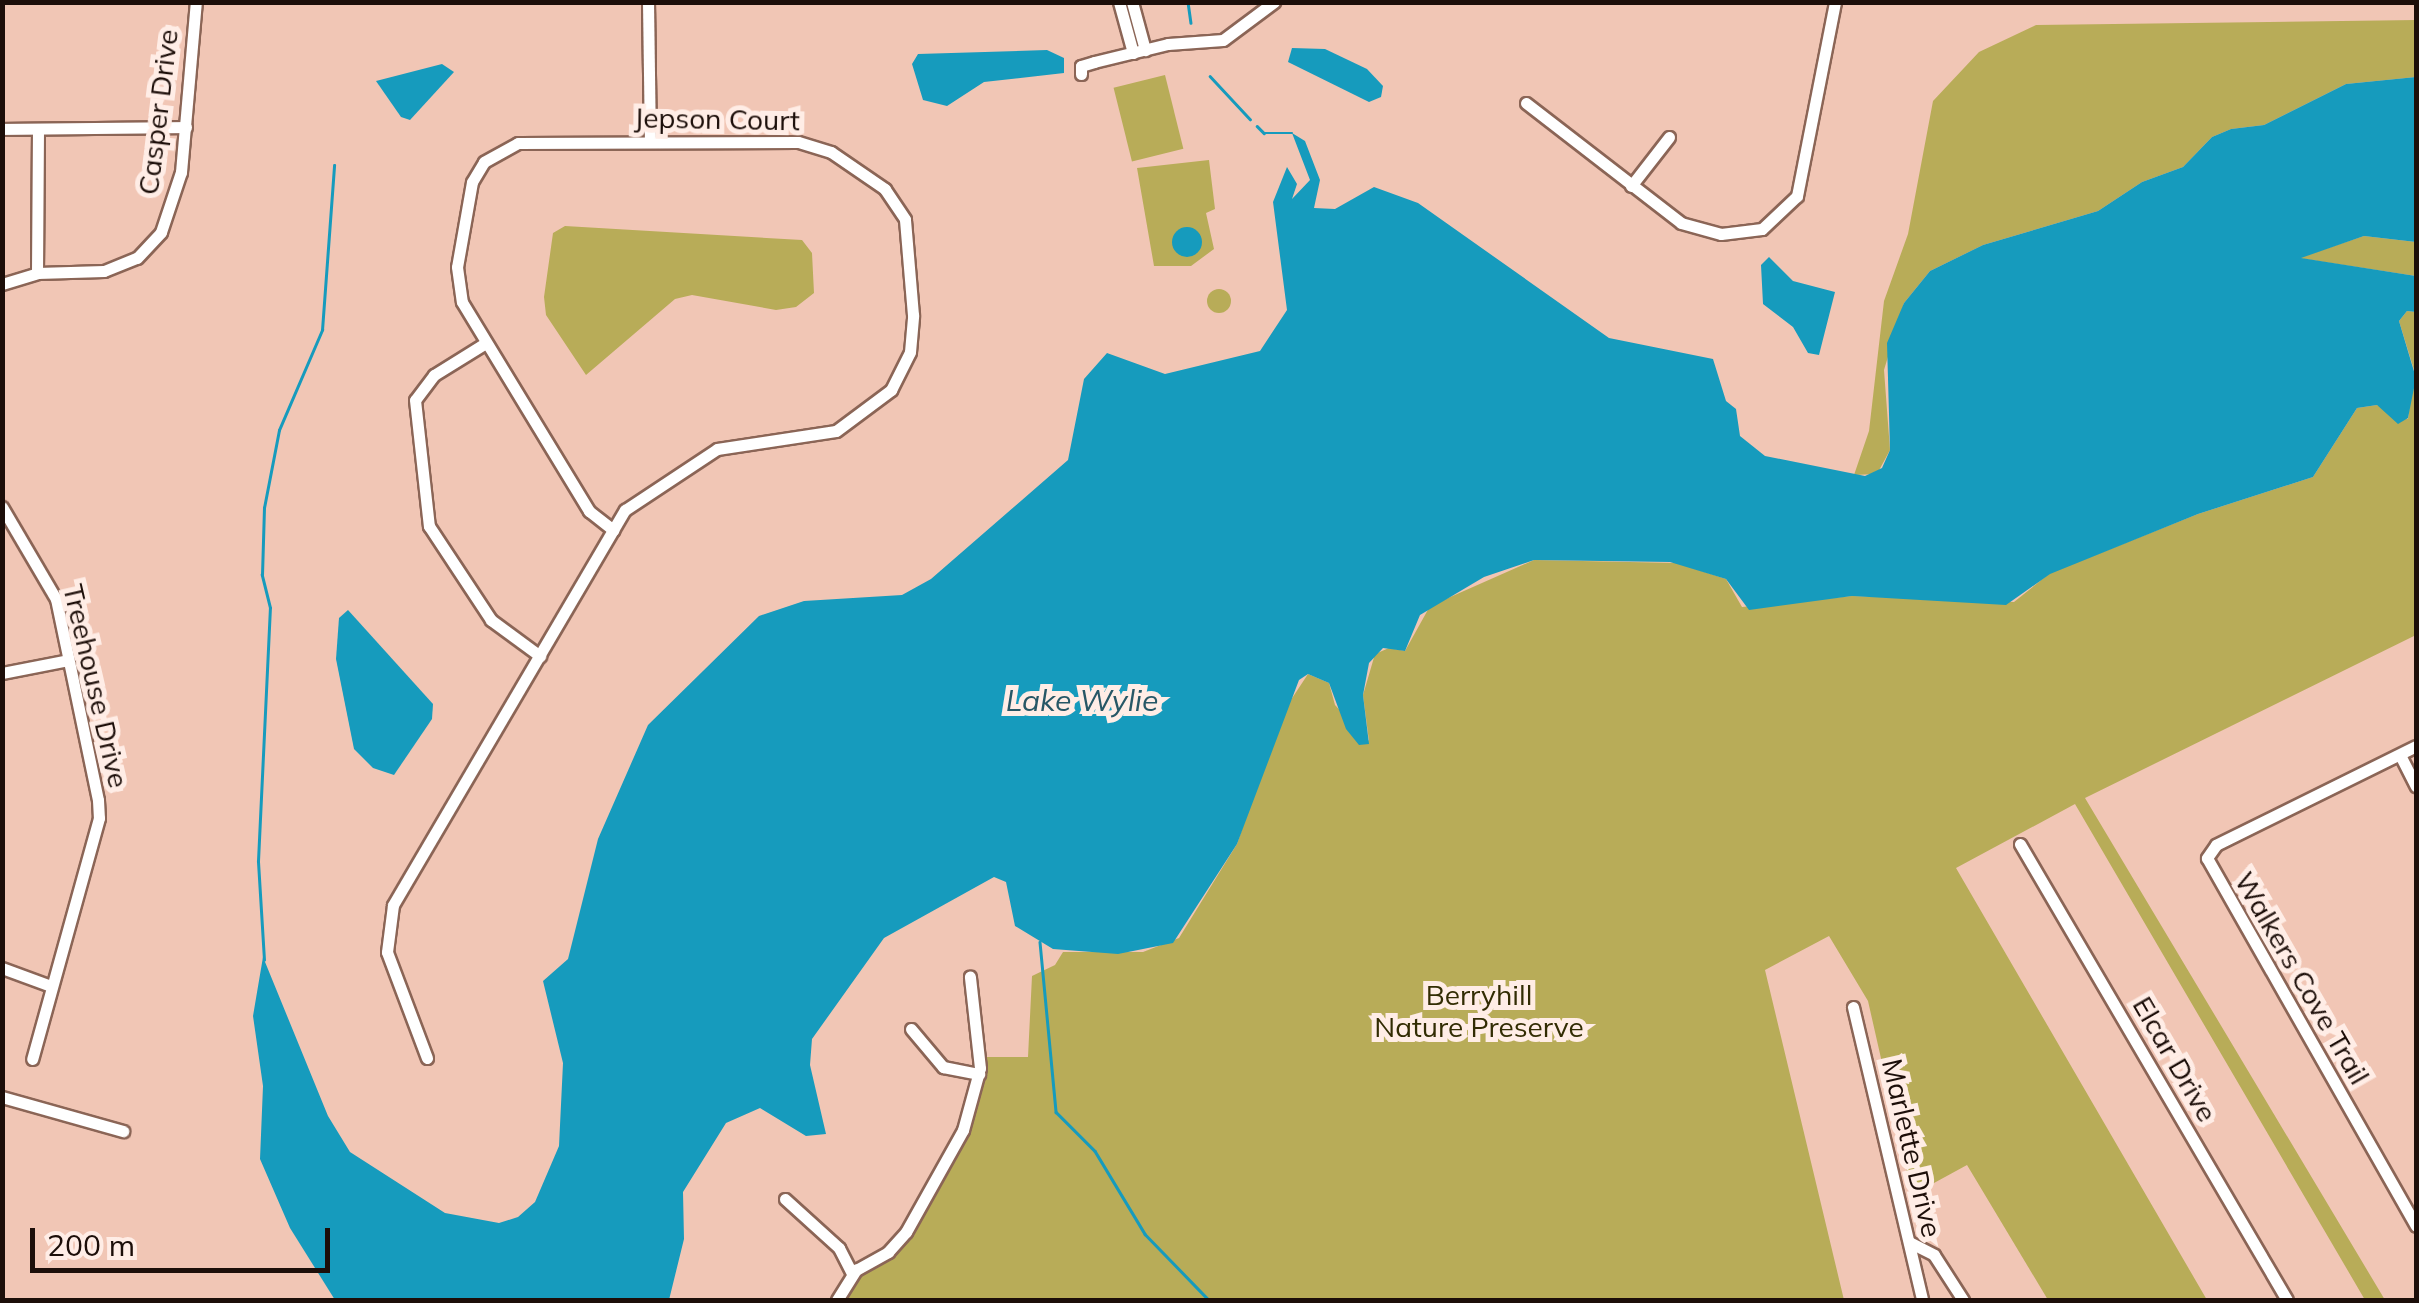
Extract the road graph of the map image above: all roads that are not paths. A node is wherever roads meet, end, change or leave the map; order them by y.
1 (196, 2) edge
2 (648, 2) edge
3 (1119, 2) edge
4 (1132, 2) edge
5 (1274, 2) edge
6 (1836, 2) edge
7 (1139, 51) junction
8 (1081, 74) dead end
9 (1526, 103) dead end
10 (186, 127) junction
11 (2, 129) edge
12 (38, 129) junction
13 (1669, 137) dead end
14 (650, 141) junction
15 (1631, 186) junction
16 (38, 274) junction
17 (2, 284) edge
18 (484, 344) junction
19 (2, 507) edge
20 (613, 530) junction
21 (540, 656) junction
22 (68, 660) junction
23 (2, 673) edge
24 (2416, 746) edge
25 (2400, 755) junction
26 (2416, 786) edge
27 (2020, 844) dead end
28 (2, 968) edge
29 (970, 977) dead end
30 (51, 986) junction
31 (1853, 1007) dead end
32 (911, 1029) dead end
33 (427, 1058) dead end
34 (32, 1060) dead end
35 (980, 1074) junction
36 (2, 1097) edge
37 (124, 1131) dead end
38 (785, 1199) dead end
39 (2416, 1226) edge
40 (1909, 1242) junction
41 (852, 1274) junction
42 (837, 1300) edge
43 (1922, 1300) edge
44 (1963, 1300) edge
45 (2287, 1300) edge

1 - 10 street, Casper Drive
2 - 14 street
3 - 7 street
4 - 7 street
5 - 7 street
6 - 15 street
7 - 8 street
9 - 15 street
10 - 12 street
10 - 16 street, Casper Drive
11 - 12 street
12 - 16 street
13 - 15 street
14 - 18 street, Jepson Court
14 - 20 street, Jepson Court
16 - 17 street, Casper Drive
18 - 20 street, Jepson Court
18 - 21 street
19 - 22 street, Treehouse Drive
20 - 21 street, Jepson Court
21 - 33 street, Jepson Court
22 - 23 street
22 - 30 street, Treehouse Drive
24 - 25 street, Walkers Cove Trail
25 - 26 street
25 - 39 street, Walkers Cove Trail
27 - 45 street, Elcar Drive
28 - 30 street
29 - 35 street
30 - 34 street, Treehouse Drive
31 - 40 street, Marlette Drive
32 - 35 street
35 - 41 street
36 - 37 street
38 - 41 street
40 - 43 street, Marlette Drive
40 - 44 street
41 - 42 street

